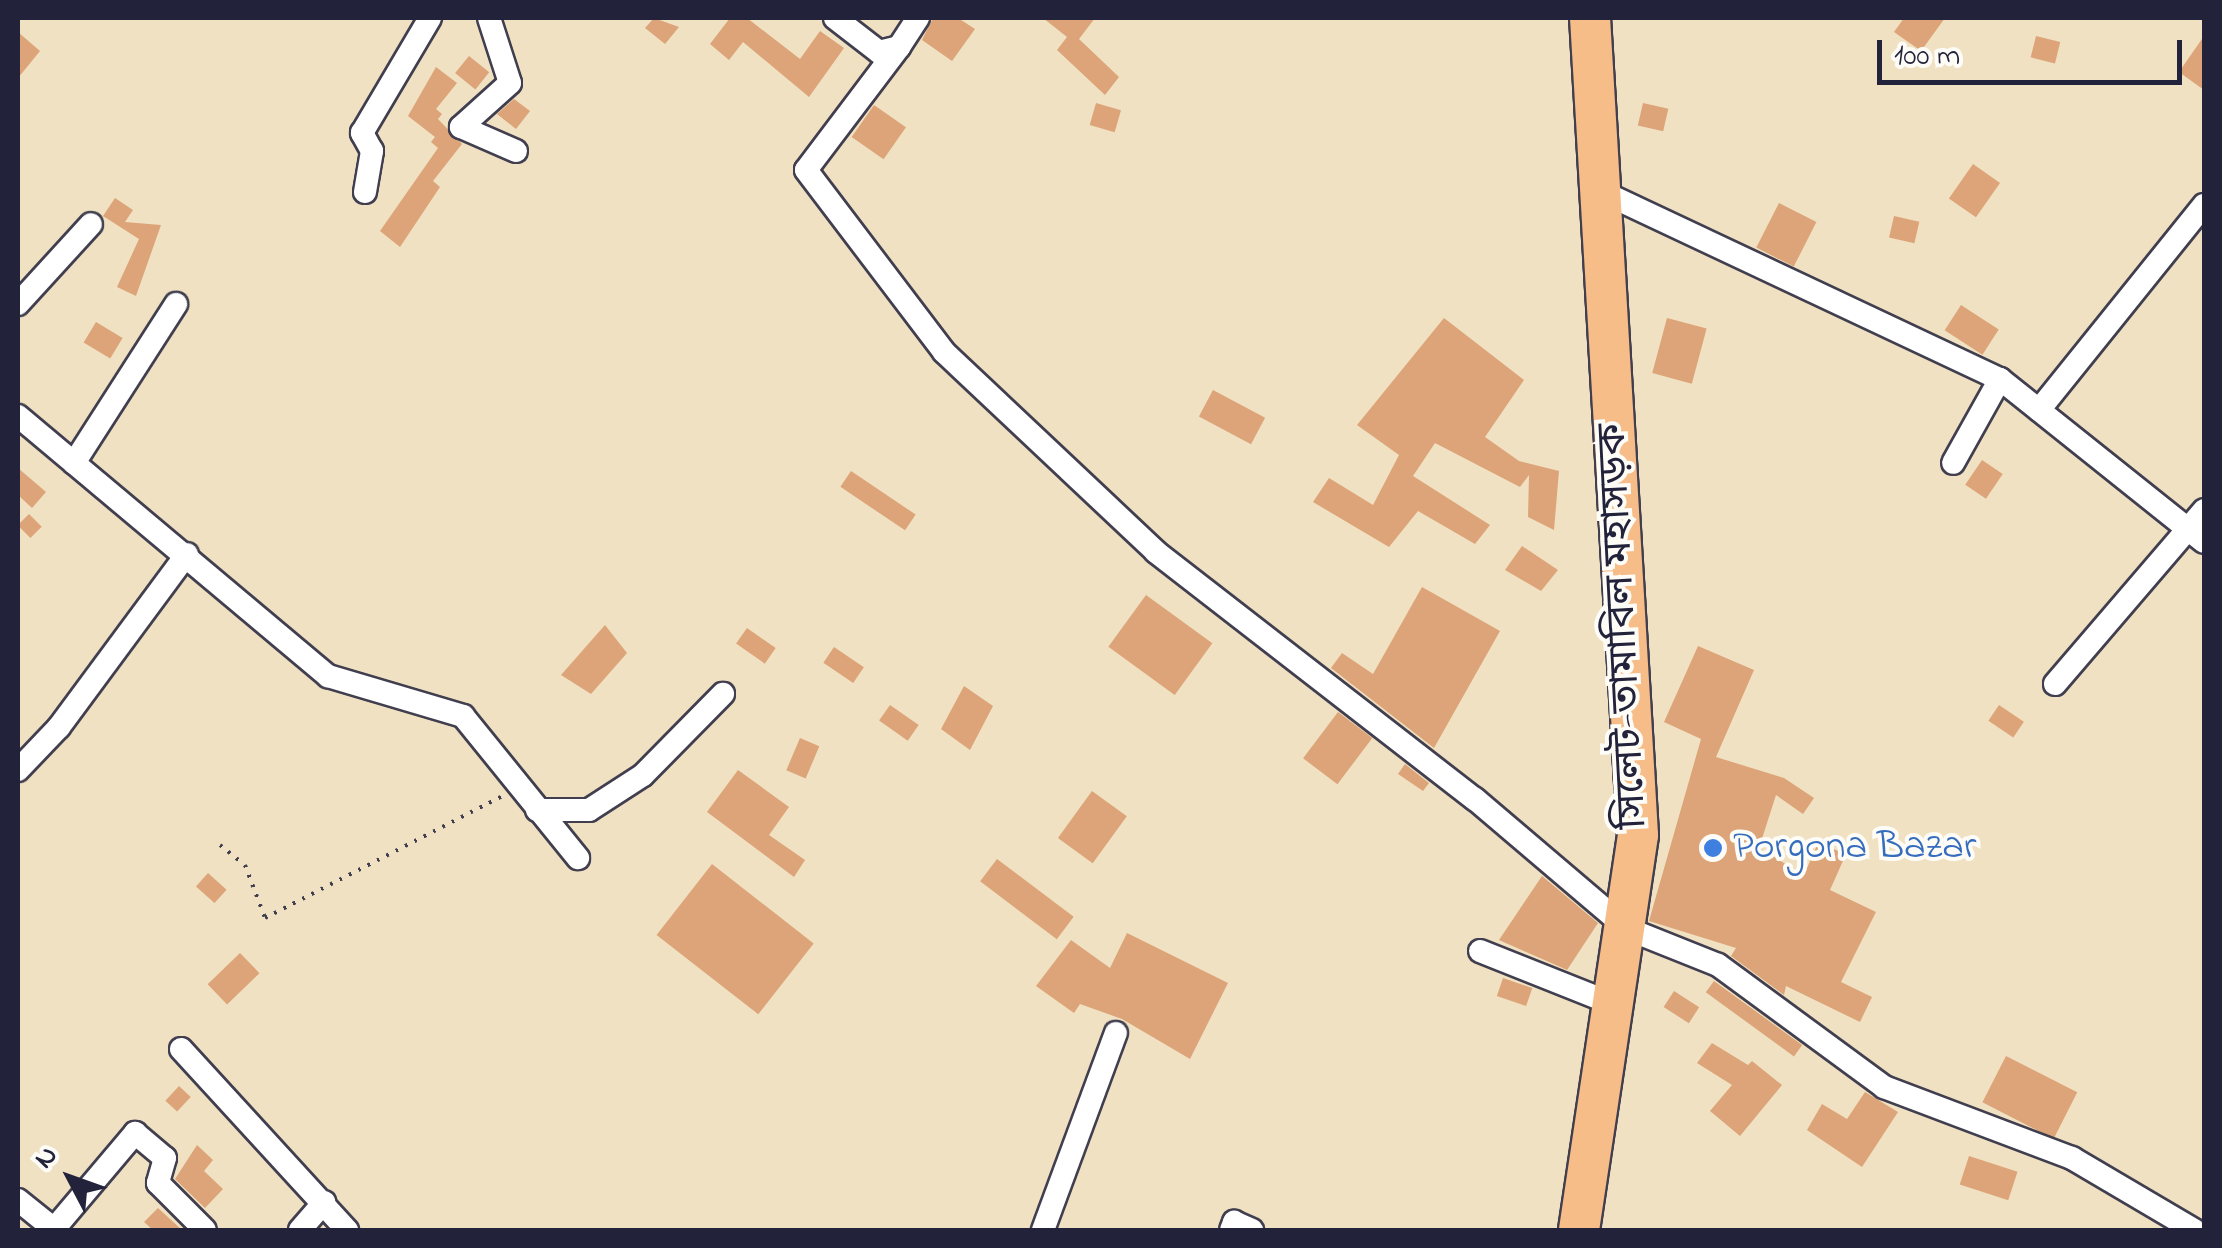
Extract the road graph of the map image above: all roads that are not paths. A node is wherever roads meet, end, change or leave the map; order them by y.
1 (430, 18) edge
2 (489, 18) edge
3 (835, 18) edge
4 (918, 18) edge
5 (1590, 18) edge
6 (899, 47) junction
7 (516, 152) dead end
8 (1600, 191) junction
9 (365, 192) dead end
10 (2204, 205) edge
11 (91, 224) dead end
12 (18, 304) edge
13 (176, 304) dead end
14 (2000, 379) junction
15 (2039, 410) junction
16 (18, 416) edge
17 (1953, 463) dead end
18 (74, 464) junction
19 (2204, 510) edge
20 (2197, 535) edge
21 (187, 554) junction
22 (2055, 684) dead end
23 (723, 694) dead end
24 (18, 770) edge
25 (537, 810) junction
26 (578, 858) dead end
27 (1628, 930) junction
28 (1480, 952) dead end
29 (1616, 1005) junction
30 (1116, 1033) dead end
31 (181, 1049) dead end
32 (18, 1200) edge
33 (324, 1202) junction
34 (206, 1230) edge
35 (300, 1230) edge
36 (347, 1230) edge
37 (1043, 1230) edge
38 (1231, 1230) edge
39 (1252, 1230) edge
40 (1580, 1230) edge
41 (2194, 1230) edge

1 - 9 street
2 - 7 street
3 - 6 street
4 - 6 street
5 - 8 highway, সিলেট-তামাবিল মহাসড়ক
6 - 27 street
8 - 14 street
8 - 27 highway, সিলেট-তামাবিল মহাসড়ক
10 - 15 street
11 - 12 street
13 - 18 street
14 - 15 street
14 - 17 street
15 - 20 street
16 - 18 street
18 - 21 street
19 - 20 street
20 - 22 street
21 - 24 street
21 - 25 street
23 - 25 street
25 - 26 street
27 - 29 highway, সিলেট-তামাবিল মহাসড়ক
27 - 41 street
28 - 29 street
29 - 40 highway, সিলেট-তামাবিল মহাসড়ক
30 - 37 street
31 - 33 street
32 - 34 street
33 - 35 street
33 - 36 street
38 - 39 street

